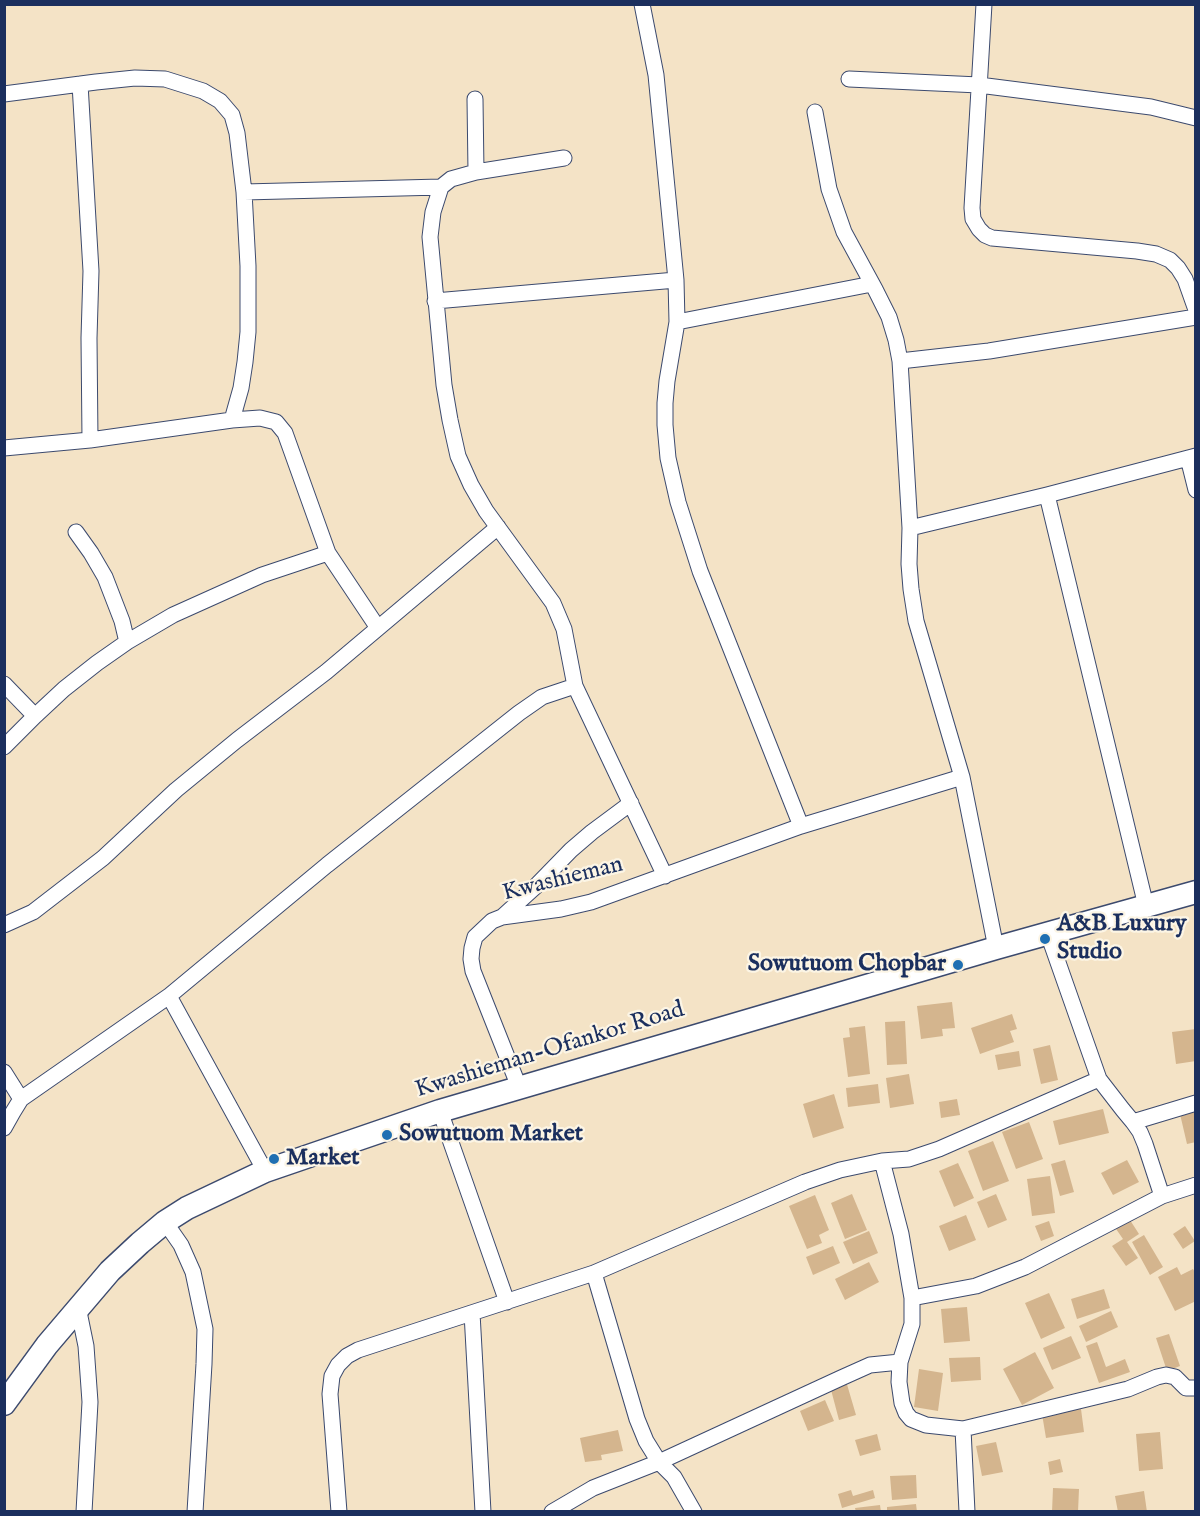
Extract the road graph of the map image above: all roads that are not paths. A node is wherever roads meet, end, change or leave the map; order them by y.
1 (642, 4) edge
2 (984, 4) edge
3 (849, 79) dead end
4 (80, 84) junction
5 (979, 85) junction
6 (4, 94) edge
7 (475, 99) dead end
8 (815, 112) dead end
9 (1196, 118) edge
10 (564, 158) dead end
11 (476, 172) junction
12 (441, 187) junction
13 (244, 192) junction
14 (676, 280) junction
15 (872, 284) junction
16 (435, 301) junction
17 (1196, 310) edge
18 (1196, 316) edge
19 (677, 322) junction
20 (900, 361) junction
21 (232, 420) junction
22 (90, 440) junction
23 (4, 448) edge
24 (1192, 457) edge
25 (1196, 490) edge
26 (1047, 495) junction
27 (498, 527) junction
28 (910, 528) junction
29 (76, 532) dead end
30 (328, 553) junction
31 (378, 628) junction
32 (127, 642) junction
33 (4, 684) edge
34 (574, 686) junction
35 (35, 716) junction
36 (4, 747) edge
37 (962, 777) junction
38 (631, 803) junction
39 (801, 826) junction
40 (665, 876) junction
41 (1196, 892) edge
42 (1146, 906) junction
43 (502, 917) junction
44 (4, 925) edge
45 (1048, 934) junction
46 (996, 948) junction
47 (169, 996) junction
48 (4, 1072) edge
49 (1099, 1079) junction
50 (519, 1088) junction
51 (21, 1099) junction
52 (1196, 1103) edge
53 (440, 1111) junction
54 (1133, 1122) junction
55 (4, 1128) edge
56 (882, 1161) junction
57 (265, 1171) junction
58 (1196, 1185) edge
59 (1162, 1196) junction
60 (165, 1222) junction
61 (594, 1273) junction
62 (912, 1298) junction
63 (507, 1302) junction
64 (78, 1307) junction
65 (472, 1313) junction
66 (900, 1362) junction
67 (1196, 1388) edge
68 (4, 1404) edge
69 (963, 1429) junction
70 (658, 1462) junction
71 (84, 1512) edge
72 (195, 1512) edge
73 (339, 1512) edge
74 (483, 1512) edge
75 (552, 1512) edge
76 (694, 1512) edge
77 (967, 1512) edge

1 - 14 street
2 - 5 street
3 - 5 street
4 - 6 street
4 - 13 street
4 - 22 street
5 - 9 street
5 - 17 street
7 - 11 street
8 - 15 street
10 - 11 street
11 - 12 street
12 - 13 street
12 - 16 street
13 - 21 street
14 - 16 street
14 - 19 street
15 - 19 street
15 - 20 street
16 - 27 street
18 - 20 street
19 - 39 street
20 - 28 street
21 - 22 street
21 - 30 street
22 - 23 street
24 - 25 street
24 - 26 street
26 - 28 street
26 - 42 street
27 - 31 street
27 - 34 street
28 - 37 street
29 - 32 street
30 - 31 street
30 - 32 street
31 - 44 street
32 - 35 street
33 - 35 street
34 - 38 street
34 - 47 street
35 - 36 street
37 - 39 street, Kwashieman
37 - 46 street
38 - 40 street
38 - 43 street
39 - 40 street, Kwashieman
40 - 43 street, Kwashieman
41 - 42 main road, Kwashieman-Ofankor Road
42 - 45 main road, Kwashieman-Ofankor Road
43 - 50 street, Kwashieman
45 - 46 main road, Kwashieman-Ofankor Road
45 - 49 street
46 - 50 main road, Kwashieman-Ofankor Road
47 - 51 street
47 - 57 street
48 - 51 street
49 - 54 street
49 - 56 street
50 - 53 main road, Kwashieman-Ofankor Road
51 - 55 street
52 - 54 street
53 - 57 main road, Kwashieman-Ofankor Road
53 - 63 street
54 - 59 street
56 - 61 street
56 - 62 street
57 - 60 main road, Kwashieman-Ofankor Road
58 - 59 street
59 - 62 street
60 - 64 main road, Kwashieman-Ofankor Road
60 - 72 street
61 - 63 street
61 - 70 street
62 - 66 street
63 - 65 street
64 - 68 main road, Kwashieman-Ofankor Road
64 - 71 street
65 - 73 street
65 - 74 street
66 - 69 street
66 - 70 street
67 - 69 street
69 - 77 street
70 - 75 street
70 - 76 street

